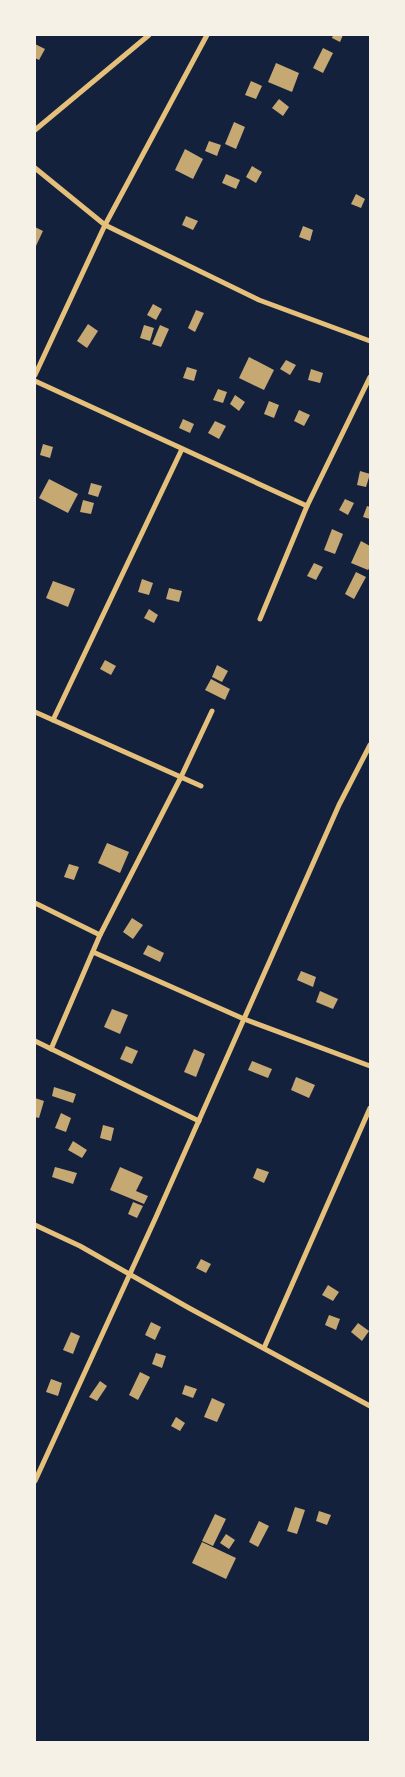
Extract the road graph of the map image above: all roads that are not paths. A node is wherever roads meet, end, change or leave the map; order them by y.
1 (149, 35) edge
2 (207, 35) edge
3 (35, 130) edge
4 (35, 168) edge
5 (105, 225) junction
6 (370, 341) edge
7 (35, 375) edge
8 (370, 377) edge
9 (35, 380) edge
10 (182, 449) junction
11 (307, 506) junction
12 (260, 619) dead end
13 (212, 711) dead end
14 (35, 712) edge
15 (53, 720) junction
16 (370, 745) edge
17 (181, 777) junction
18 (201, 786) dead end
19 (35, 903) edge
20 (100, 935) junction
21 (93, 952) junction
22 (244, 1018) junction
23 (35, 1041) edge
24 (51, 1049) junction
25 (370, 1066) edge
26 (370, 1108) edge
27 (199, 1121) junction
28 (35, 1225) edge
29 (130, 1274) junction
30 (264, 1348) junction
31 (370, 1406) edge
32 (35, 1481) edge

1 - 3 street
2 - 5 street
4 - 5 street
5 - 6 street
5 - 7 street
8 - 11 street
9 - 10 street
10 - 11 street
10 - 15 street
11 - 12 street
13 - 17 street
14 - 15 street
15 - 17 street
16 - 22 street
17 - 18 street
17 - 20 street
19 - 20 street
20 - 21 street
21 - 22 street
21 - 24 street
22 - 25 street
22 - 27 street
23 - 24 street
24 - 27 street
26 - 30 street
27 - 29 street
28 - 29 street
29 - 30 street
29 - 32 street
30 - 31 street

